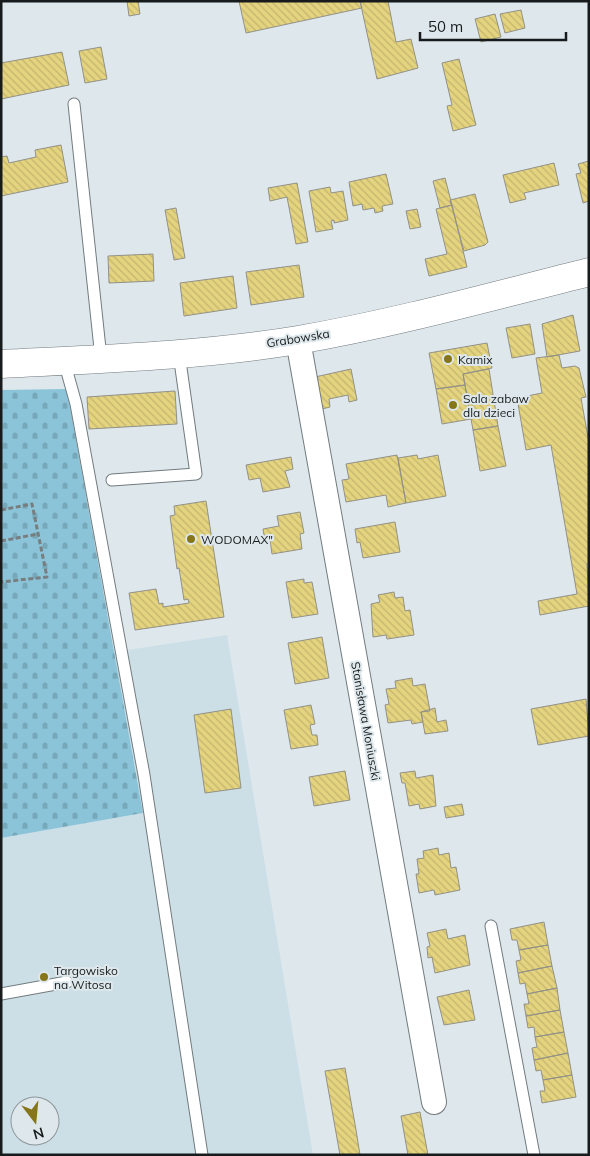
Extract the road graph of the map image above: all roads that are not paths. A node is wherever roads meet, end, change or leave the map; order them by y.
1 (74, 104) dead end
2 (589, 272) edge
3 (298, 340) junction
4 (179, 352) junction
5 (101, 358) junction
6 (64, 361) junction
7 (1, 364) edge
8 (112, 480) dead end
9 (490, 926) dead end
10 (66, 982) dead end
11 (1, 994) edge
12 (434, 1102) dead end
13 (202, 1155) edge
14 (534, 1155) edge

1 - 5 lane
2 - 3 street, Grabowska
3 - 4 street, Grabowska
3 - 12 street, Stanisława Moniuszki
4 - 5 street, Grabowska
4 - 8 lane
5 - 6 street, Grabowska
6 - 7 street, Grabowska
6 - 13 lane
9 - 14 lane
10 - 11 lane

